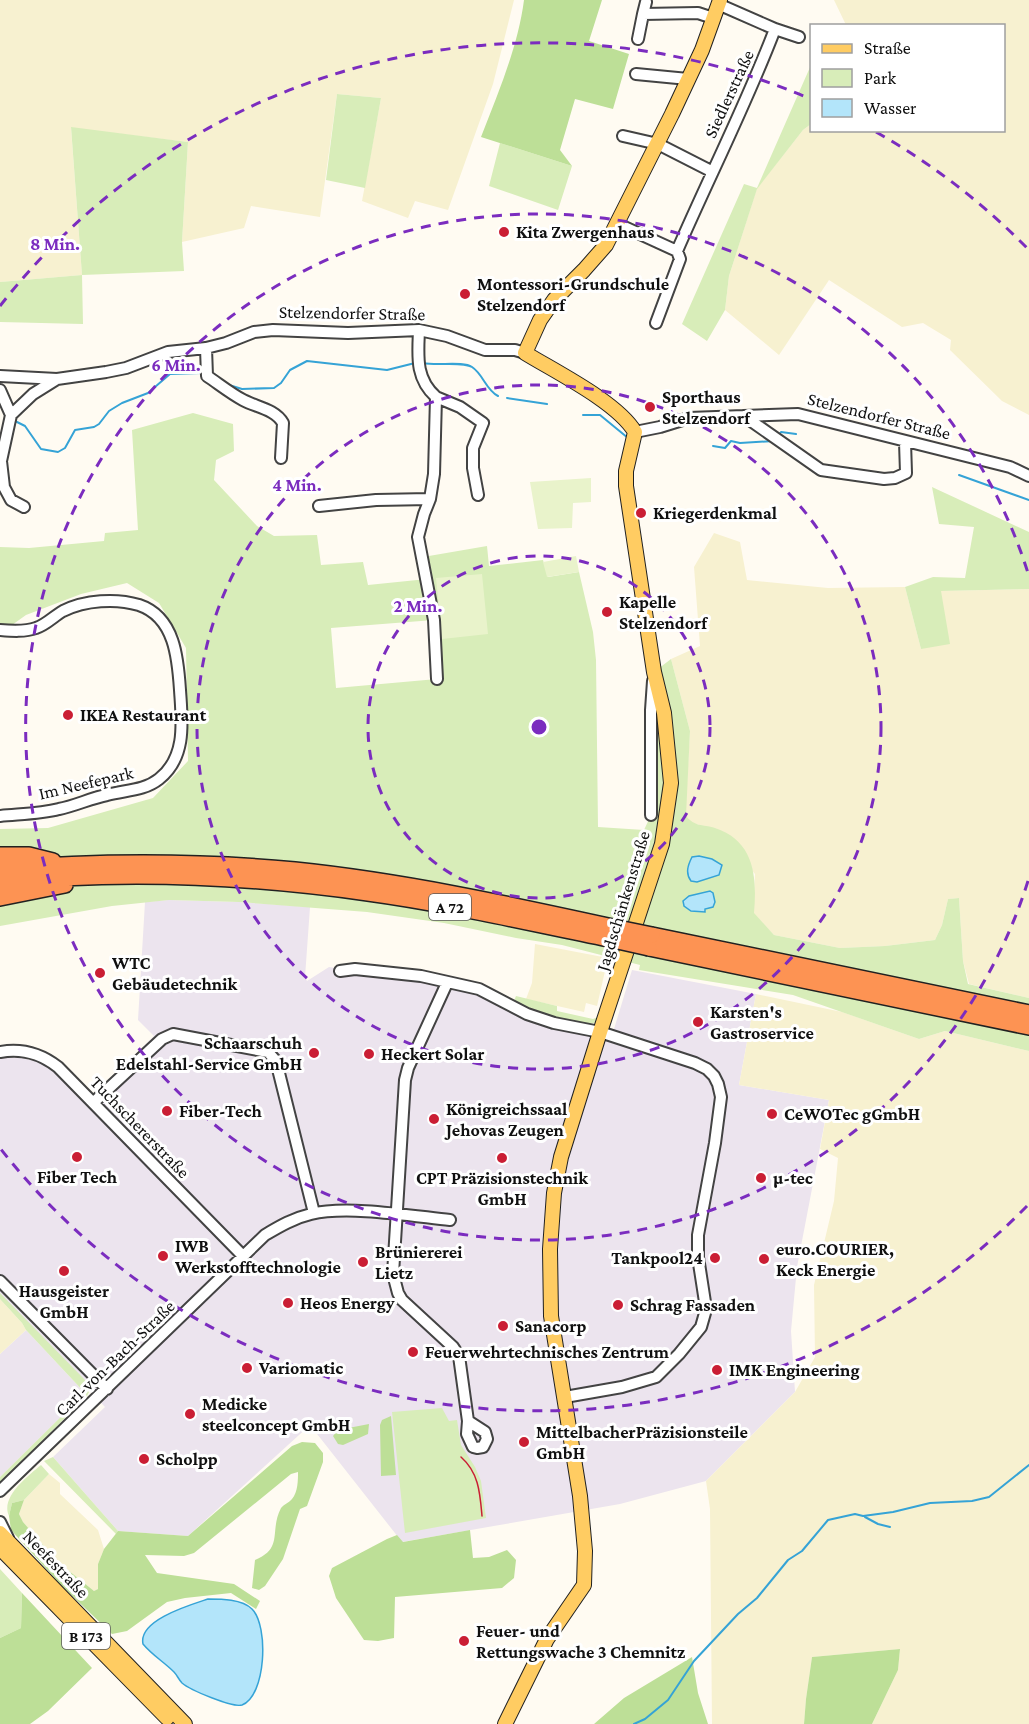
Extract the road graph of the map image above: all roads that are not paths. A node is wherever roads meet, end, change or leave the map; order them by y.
1 (646, 2) dead end
2 (717, 8) edge
3 (643, 14) junction
4 (775, 29) junction
5 (799, 37) dead end
6 (638, 39) dead end
7 (636, 74) dead end
8 (688, 79) junction
9 (623, 136) dead end
10 (658, 144) junction
11 (711, 171) junction
12 (618, 224) junction
13 (677, 251) junction
14 (656, 323) dead end
15 (419, 330) junction
16 (206, 348) junction
17 (525, 353) junction
18 (0, 376) edge
19 (57, 379) junction
20 (0, 390) edge
21 (436, 397) junction
22 (11, 415) junction
23 (744, 416) junction
24 (635, 432) junction
25 (905, 442) junction
26 (281, 458) dead end
27 (1029, 476) edge
28 (478, 495) dead end
29 (430, 499) junction
30 (319, 506) dead end
31 (24, 507) dead end
32 (0, 630) edge
33 (654, 672) junction
34 (437, 679) dead end
35 (651, 815) dead end
36 (0, 816) edge
37 (0, 855) edge
38 (70, 865) junction
39 (0, 869) edge
40 (142, 876) junction
41 (0, 883) edge
42 (0, 898) edge
43 (611, 933) junction
44 (340, 971) dead end
45 (447, 983) junction
46 (954, 1004) junction
47 (1029, 1013) edge
48 (1029, 1027) edge
49 (600, 1032) junction
50 (0, 1052) edge
51 (94, 1102) junction
52 (314, 1213) junction
53 (397, 1215) junction
54 (450, 1220) dead end
55 (242, 1255) junction
56 (0, 1281) edge
57 (107, 1389) junction
58 (565, 1397) junction
59 (468, 1421) dead end
60 (0, 1492) edge
61 (0, 1522) edge
62 (0, 1533) edge
63 (5, 1546) edge
64 (173, 1724) edge
65 (185, 1724) edge
66 (505, 1724) edge

1 - 3 street
2 - 3 street
2 - 4 street
2 - 8 main road
3 - 6 street
4 - 5 street
4 - 11 street, Siedlerstraße
7 - 8 street
8 - 10 main road
9 - 10 street
10 - 11 street
10 - 12 main road
11 - 13 street, Siedlerstraße
12 - 13 street
12 - 17 main road
13 - 14 street, Siedlerstraße
15 - 16 street, Stelzendorfer Straße
15 - 17 street, Stelzendorfer Straße
15 - 21 street
16 - 19 street, Stelzendorfer Straße
16 - 26 street
17 - 24 main road, Stelzendorfer Straße
18 - 19 street, Stelzendorfer Straße
19 - 22 street
20 - 22 street
21 - 28 street
21 - 29 street
22 - 31 street
23 - 24 street, Stelzendorfer Straße
23 - 25 street, Stelzendorfer Straße
23 - 25 street
24 - 33 main road, Jagdschänkenstraße
25 - 27 street, Stelzendorfer Straße
29 - 30 street
29 - 34 street
32 - 36 street, Im Neefepark
33 - 35 street, Jagdschänkenstraße
33 - 49 main road, Jagdschänkenstraße
37 - 38 highway
38 - 39 highway, A 72
38 - 43 highway, A 72
40 - 41 highway, A 72
40 - 42 highway
40 - 43 highway, A 72
43 - 46 highway, A 72, bridge
44 - 45 street
45 - 49 street
45 - 53 street
46 - 47 highway, A 72
46 - 48 highway, A 72
49 - 58 main road, Jagdschänkenstraße
49 - 58 street
50 - 51 street, Tuchschererstraße
51 - 52 street
51 - 55 street, Tuchschererstraße
52 - 53 street, Carl-von-Bach-Straße
52 - 55 street, Carl-von-Bach-Straße
53 - 54 street, Carl-von-Bach-Straße
53 - 59 street
55 - 57 street, Carl-von-Bach-Straße
56 - 57 street
57 - 60 street, Carl-von-Bach-Straße
58 - 66 main road, Jagdschänkenstraße
61 - 63 street
62 - 63 main road, Neefestraße / B 173
63 - 64 main road, Neefestraße / B 173
63 - 65 main road, Neefestraße / B 173

